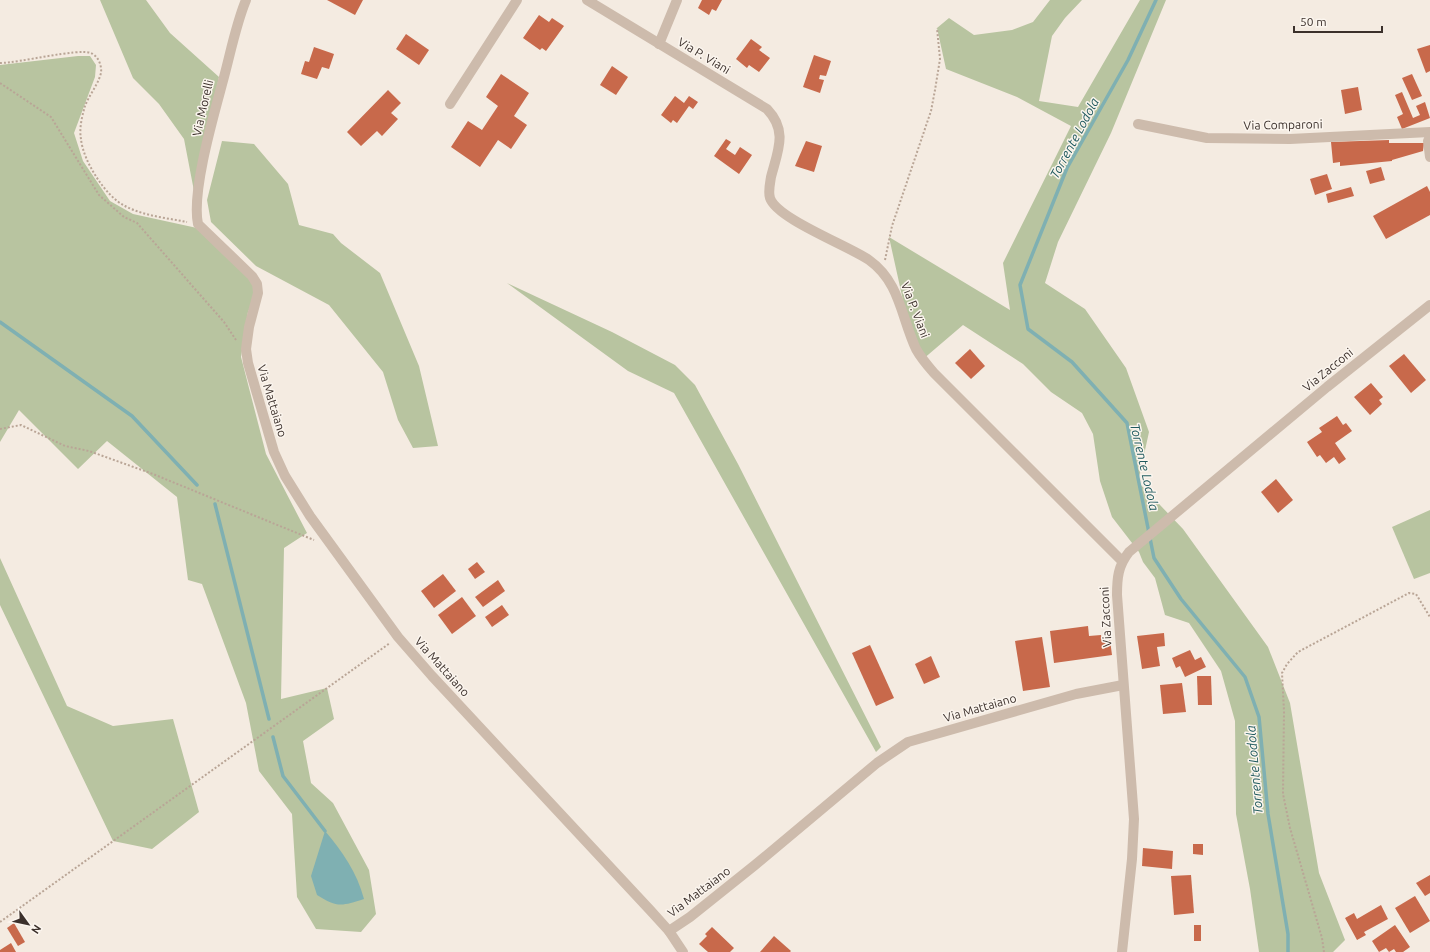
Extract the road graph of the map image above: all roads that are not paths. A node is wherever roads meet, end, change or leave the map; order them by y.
1 (246, 0) edge
2 (517, 0) edge
3 (587, 0) edge
4 (676, 0) edge
5 (659, 44) junction
6 (450, 104) dead end
7 (1138, 124) dead end
8 (1430, 132) edge
9 (1430, 136) edge
10 (1430, 157) edge
11 (198, 224) joint
12 (1430, 305) edge
13 (1122, 561) junction
14 (1123, 685) junction
15 (669, 931) junction
16 (683, 952) edge
17 (1122, 952) edge

1 - 11 street, Via Morelli
2 - 6 street
3 - 5 street, Via P. Viani
4 - 5 street, Via P. Viani
5 - 13 street, Via P. Viani
7 - 8 street, Via Comparoni
9 - 10 street
11 - 15 street, Via Mattaiano
12 - 13 street, Via Zacconi
13 - 14 street, Via Zacconi
14 - 15 street, Via Mattaiano
14 - 17 street, Via Zacconi
15 - 16 street

